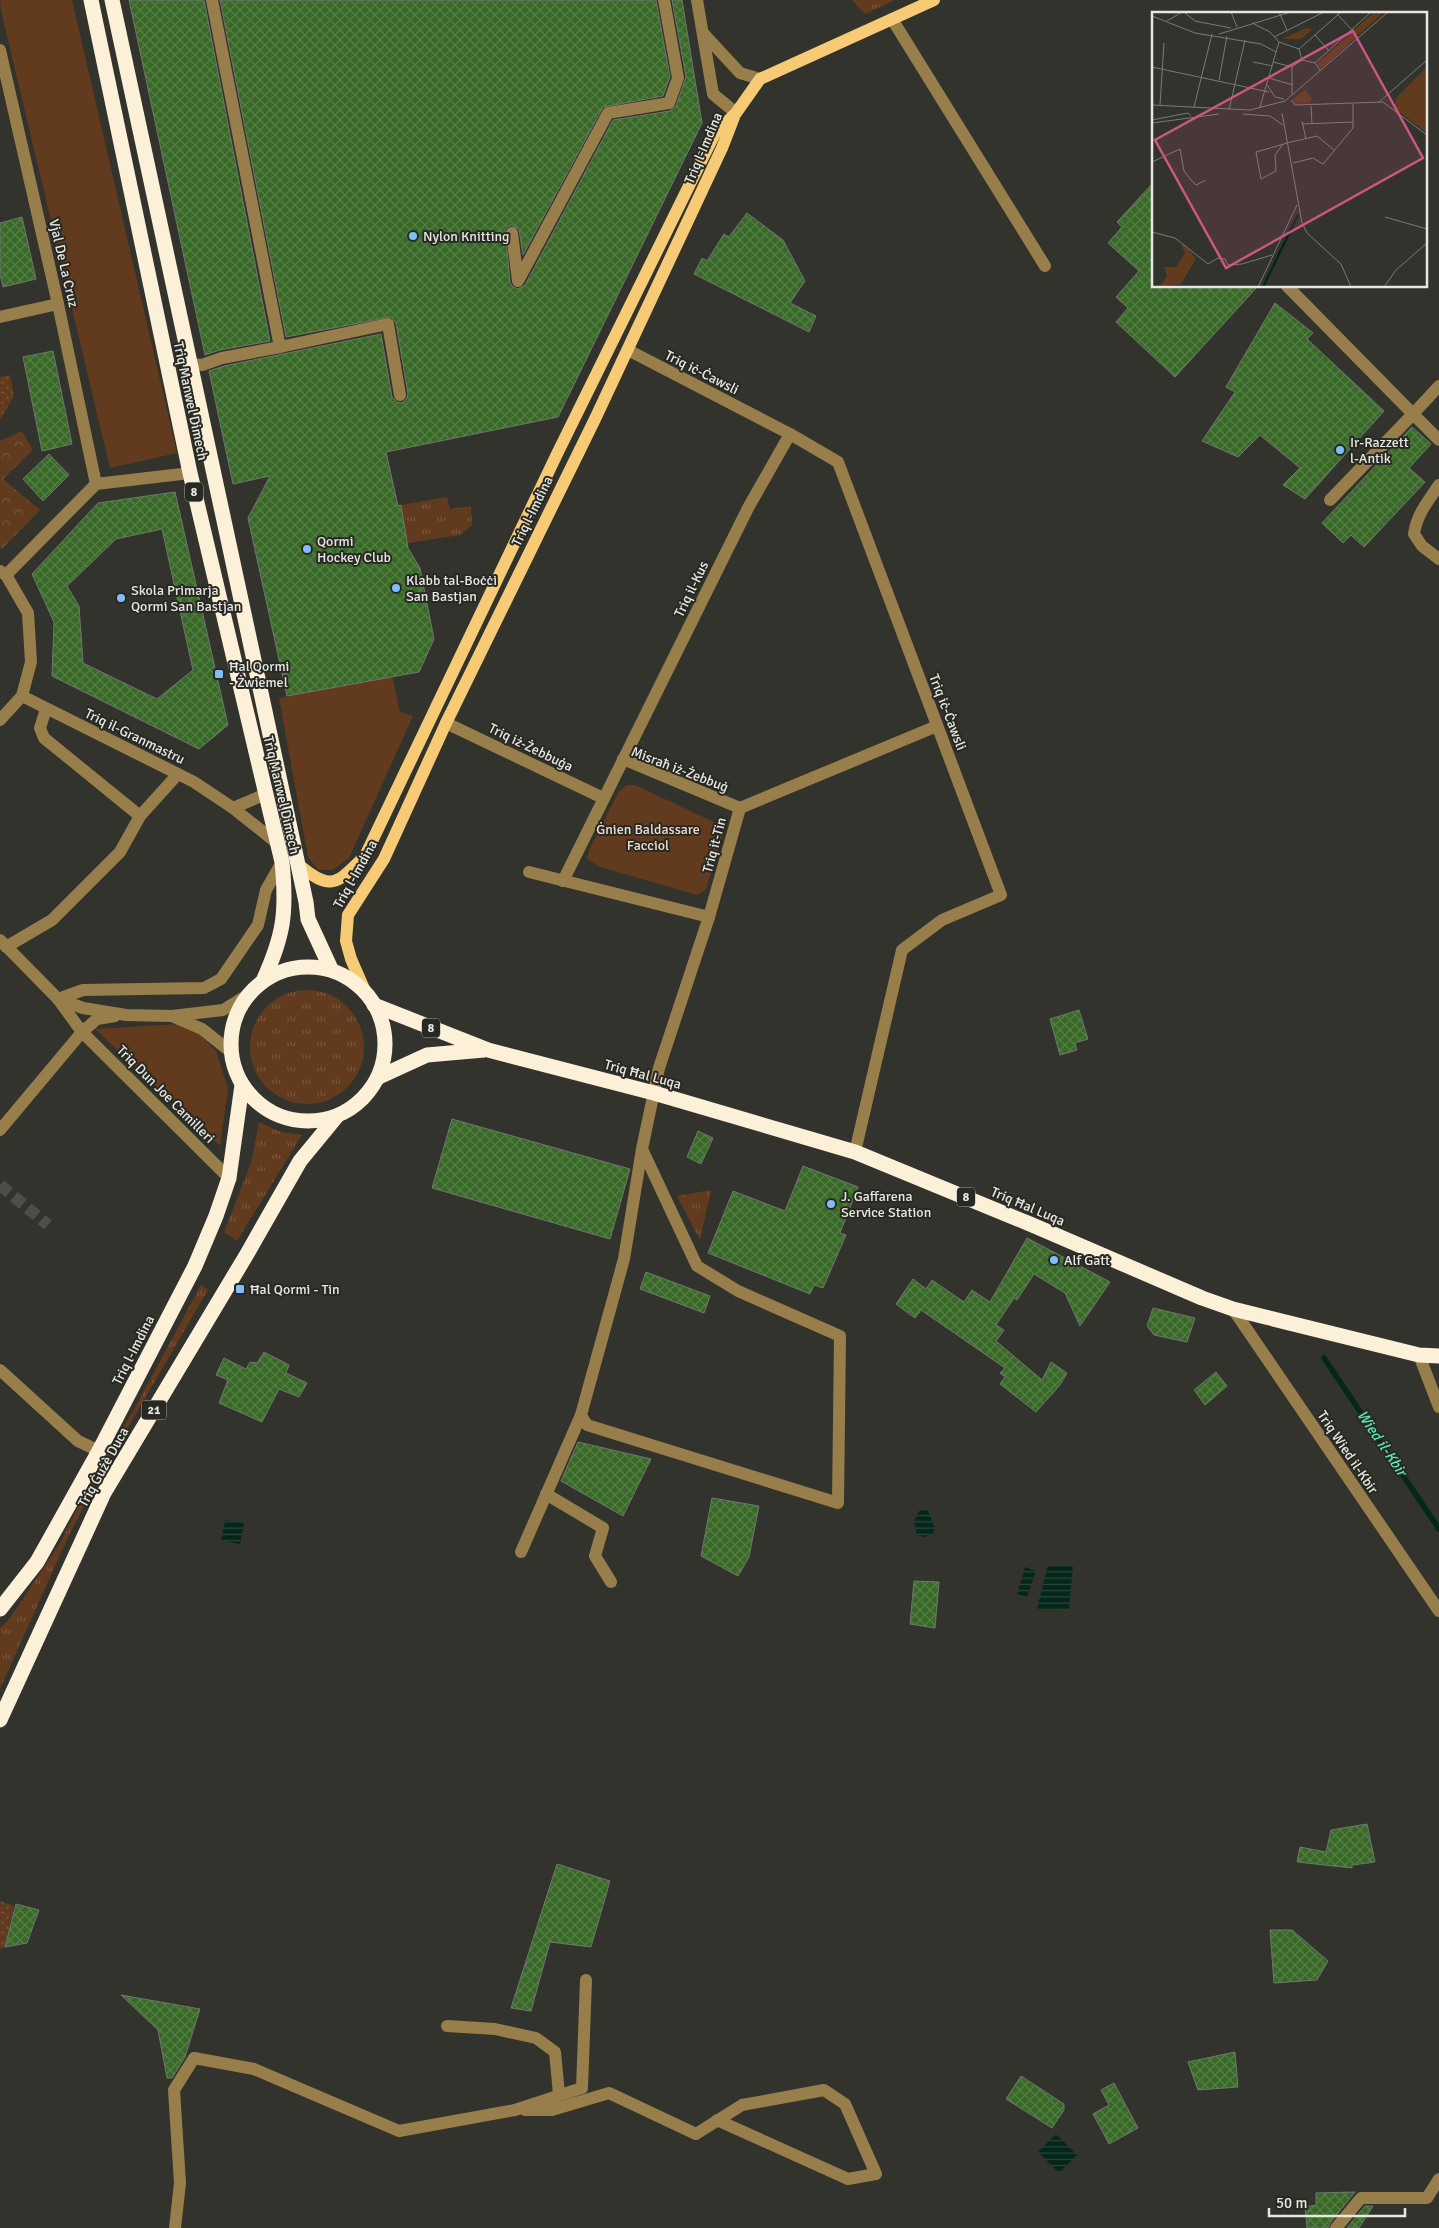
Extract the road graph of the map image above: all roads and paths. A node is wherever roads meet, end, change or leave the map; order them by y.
1 (91, 0) edge
2 (112, 0) edge
3 (212, 0) edge
4 (664, 0) edge
5 (697, 0) edge
6 (934, 0) edge
7 (892, 19) junction
8 (703, 33) junction
9 (0, 50) edge
10 (760, 80) junction
11 (736, 113) junction
12 (512, 233) dead end
13 (1044, 266) dead end
14 (1289, 288) edge
15 (58, 304) junction
16 (0, 318) edge
17 (280, 347) junction
18 (628, 350) junction
19 (190, 364) junction
20 (1439, 386) edge
21 (400, 395) dead end
22 (1413, 414) junction
23 (790, 434) junction
24 (1439, 440) edge
25 (190, 472) junction
26 (96, 484) junction
27 (1439, 485) edge
28 (1330, 500) dead end
29 (1439, 559) edge
30 (3, 573) edge
31 (22, 696) junction
32 (46, 709) junction
33 (0, 720) edge
34 (446, 723) junction
35 (937, 726) junction
36 (623, 760) junction
37 (178, 774) junction
38 (266, 794) junction
39 (603, 798) junction
40 (233, 808) junction
41 (740, 808) junction
42 (140, 816) junction
43 (276, 843) junction
44 (282, 862) junction
45 (298, 864) junction
46 (529, 872) dead end
47 (563, 881) junction
48 (710, 917) junction
49 (3, 943) edge
50 (331, 969) junction
51 (263, 981) junction
52 (365, 991) junction
53 (249, 994) junction
54 (58, 999) junction
55 (374, 1005) junction
56 (126, 1015) junction
57 (172, 1016) junction
58 (82, 1032) junction
59 (488, 1050) junction
60 (231, 1052) junction
61 (379, 1076) junction
62 (242, 1085) junction
63 (654, 1092) junction
64 (338, 1116) junction
65 (0, 1130) edge
66 (642, 1149) junction
67 (855, 1152) junction
68 (229, 1178) junction
69 (1233, 1309) junction
70 (1419, 1355) junction
71 (1439, 1356) edge
72 (0, 1370) edge
73 (1439, 1407) edge
74 (581, 1415) junction
75 (99, 1451) junction
76 (546, 1494) junction
77 (521, 1552) dead end
78 (611, 1582) dead end
79 (0, 1609) edge
80 (1439, 1611) edge
81 (2, 1712) edge
82 (586, 1980) dead end
83 (447, 2026) dead end
84 (559, 2094) junction
85 (515, 2110) junction
86 (718, 2120) junction
87 (1439, 2179) edge
88 (175, 2228) edge
89 (1336, 2228) edge

1 - 25 highway, Triq Manwel Dimech / 8
2 - 19 highway, Triq Manwel Dimech / 8
3 - 17 street
4 - 12 street
5 - 8 street
6 - 7 main road
7 - 10 main road
7 - 13 street
8 - 10 street
8 - 11 street
9 - 15 street, Vjal De La Cruz
10 - 11 main road
11 - 18 main road, Triq l-Imdina
11 - 45 main road, Triq l-Imdina
14 - 22 street
15 - 16 street
15 - 26 street, Vjal De La Cruz
17 - 19 street
17 - 21 street
18 - 23 street, Triq iċ-Ċawsli
18 - 34 main road, Triq l-Imdina
19 - 45 highway, Triq Manwel Dimech / 8
20 - 22 street
22 - 24 street
22 - 28 street
23 - 35 street, Triq iċ-Ċawsli
23 - 36 street, Triq il-Kus
25 - 26 street
25 - 38 highway, Triq Manwel Dimech / 8
26 - 30 street
27 - 29 street
30 - 31 street
31 - 32 street, Triq il-Granmastru
31 - 33 street
32 - 37 street, Triq il-Granmastru
32 - 42 street
34 - 39 street, Triq iż-Żebbuġa
34 - 52 main road, Triq l-Imdina
35 - 41 street, Triq it-Tin
35 - 67 street, Triq iċ-Ċawsli
36 - 39 street, Misraħ iż-Żebbuġ
36 - 41 street, Misraħ iż-Żebbuġ
37 - 40 street, Triq il-Granmastru
37 - 42 street
38 - 40 street
38 - 43 highway, Triq Manwel Dimech / 8
39 - 47 street, Misraħ iż-Żebbuġ
40 - 43 street, Triq il-Granmastru
41 - 48 street, Triq it-Tin
42 - 49 street
43 - 44 highway, Triq Manwel Dimech / 8
44 - 51 highway, Triq Manwel Dimech / 8
44 - 54 street
45 - 50 highway, Triq Manwel Dimech / 8
46 - 47 street
47 - 48 street
48 - 63 street, Triq it-Tin
49 - 54 street, Triq Dun Joe Camilleri
50 - 51 highway, 8
50 - 52 highway, 8
51 - 53 highway, 8
52 - 55 highway, 8
53 - 57 street
53 - 60 highway, 8
54 - 56 street
54 - 58 street, Triq Dun Joe Camilleri
55 - 59 highway, Triq Ħal Luqa / 8
55 - 61 highway, 8
56 - 57 street
56 - 58 street
57 - 60 street
58 - 65 street
58 - 68 street, Triq Dun Joe Camilleri
59 - 61 highway, Triq Ħal Luqa / 8
59 - 63 highway, Triq Ħal Luqa / 8
60 - 62 highway, 8
61 - 64 highway, 8
62 - 64 highway, 8
62 - 68 highway, Triq l-Imdina / 21
63 - 66 street, Triq it-Tin
63 - 67 highway, Triq Ħal Luqa / 8
64 - 81 highway, Triq Ġużè Duca / 21
66 - 74 street, Triq it-Tin
66 - 74 street
67 - 69 highway, Triq Ħal Luqa / 8
68 - 75 highway, Triq l-Imdina / 21
69 - 70 highway, Triq Ħal Luqa / 8
69 - 80 street, Triq Wied il-Kbir
70 - 71 highway, Triq Ħal Luqa / 8
70 - 73 street
72 - 75 street
74 - 76 street, Triq it-Tin
75 - 79 highway, Triq l-Imdina / 21
76 - 77 street, Triq it-Tin
76 - 78 street
82 - 84 street
83 - 84 street
84 - 85 street
85 - 86 street
85 - 88 street
86 - 86 street
87 - 89 street

